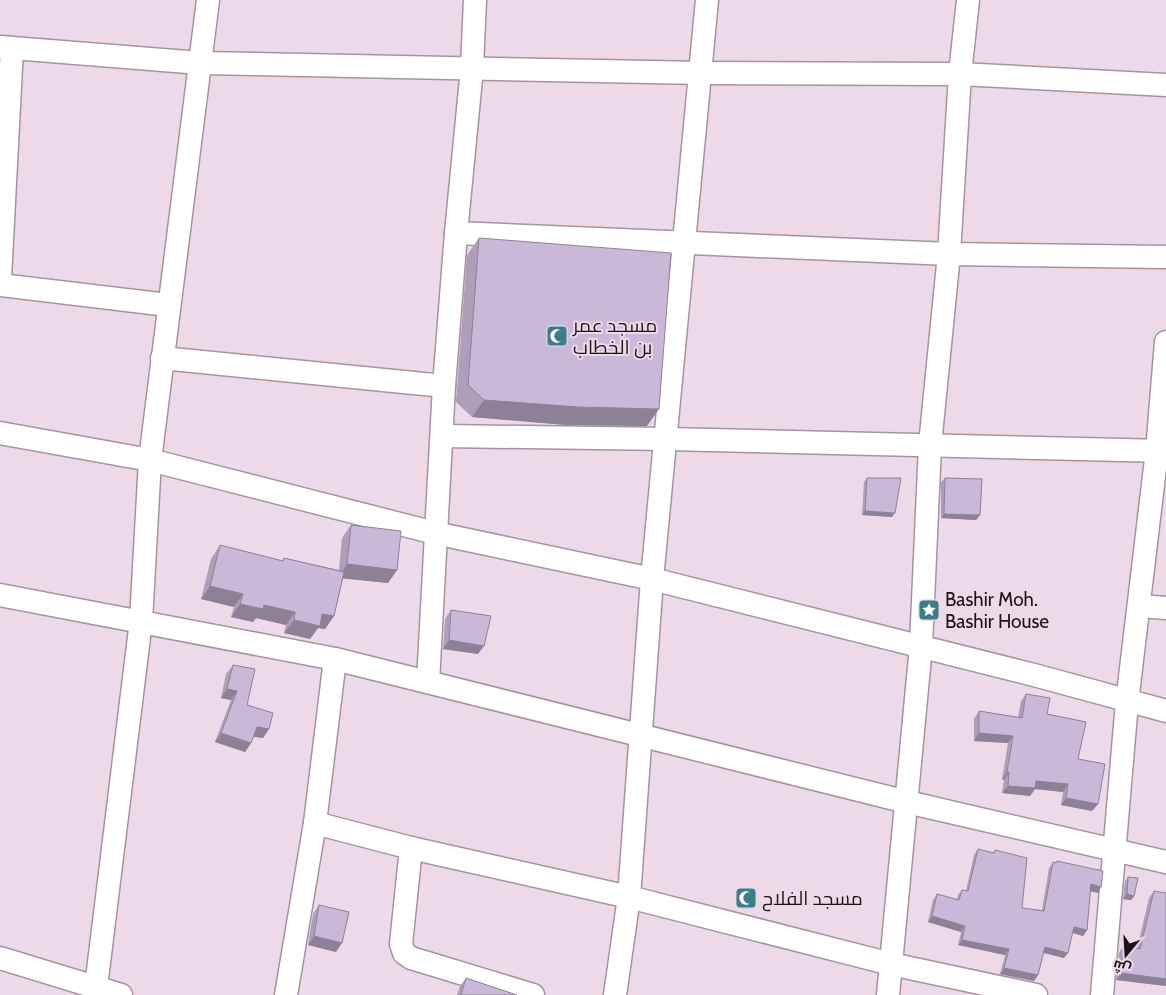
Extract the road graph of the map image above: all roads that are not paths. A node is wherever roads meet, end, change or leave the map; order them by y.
1 (208, 0) edge
2 (475, 0) edge
3 (707, 0) edge
4 (968, 0) edge
5 (6, 47) edge
6 (200, 62) junction
7 (472, 68) junction
8 (702, 73) junction
9 (960, 74) junction
10 (1166, 85) edge
11 (456, 233) junction
12 (685, 243) junction
13 (949, 254) junction
14 (1166, 257) edge
15 (0, 278) edge
16 (0, 285) edge
17 (168, 305) junction
18 (1166, 342) edge
19 (162, 358) junction
20 (444, 386) junction
21 (0, 432) edge
22 (443, 436) junction
23 (667, 439) junction
24 (930, 445) junction
25 (1161, 451) edge
26 (150, 460) junction
27 (435, 533) junction
28 (652, 579) junction
29 (0, 595) edge
30 (1140, 606) junction
31 (1166, 608) edge
32 (141, 621) junction
33 (921, 646) junction
34 (335, 659) junction
35 (428, 682) junction
36 (1127, 702) junction
37 (1166, 711) edge
38 (640, 734) junction
39 (908, 802) junction
40 (315, 823) junction
41 (411, 848) junction
42 (1115, 849) junction
43 (1166, 862) edge
44 (629, 897) junction
45 (0, 958) edge
46 (891, 964) junction
47 (96, 991) edge
48 (121, 995) edge
49 (286, 995) edge
50 (533, 995) edge
51 (615, 995) edge
52 (888, 995) edge
53 (1036, 995) edge
54 (1102, 995) edge

1 - 6 street
2 - 7 street
3 - 8 street
4 - 9 street
5 - 6 street
5 - 15 street
6 - 7 street
6 - 17 street
7 - 8 street
7 - 11 street
8 - 9 street
8 - 12 street
9 - 10 street
9 - 13 street
11 - 12 street
11 - 20 street
12 - 13 street
12 - 23 street
13 - 14 street
13 - 24 street
16 - 17 street
17 - 19 street
18 - 25 street
19 - 20 street
19 - 26 street
20 - 22 street
21 - 26 street
22 - 23 street
22 - 27 street
23 - 24 street
23 - 28 street
24 - 25 street
24 - 33 street
25 - 30 street
26 - 27 street
26 - 32 street
27 - 28 street
27 - 35 street
28 - 33 street
28 - 38 street
29 - 32 street
30 - 31 street
30 - 36 street
32 - 34 street
32 - 47 street
33 - 36 street
33 - 39 street
34 - 35 street
34 - 40 street
35 - 38 street
36 - 37 street
36 - 42 street
38 - 39 street
38 - 44 street
39 - 42 street
39 - 46 street
40 - 41 street
40 - 49 street
41 - 44 street
41 - 50 street
42 - 43 street
42 - 54 street
44 - 46 street
44 - 51 street
45 - 47 street
46 - 52 street
46 - 53 street
47 - 48 street

